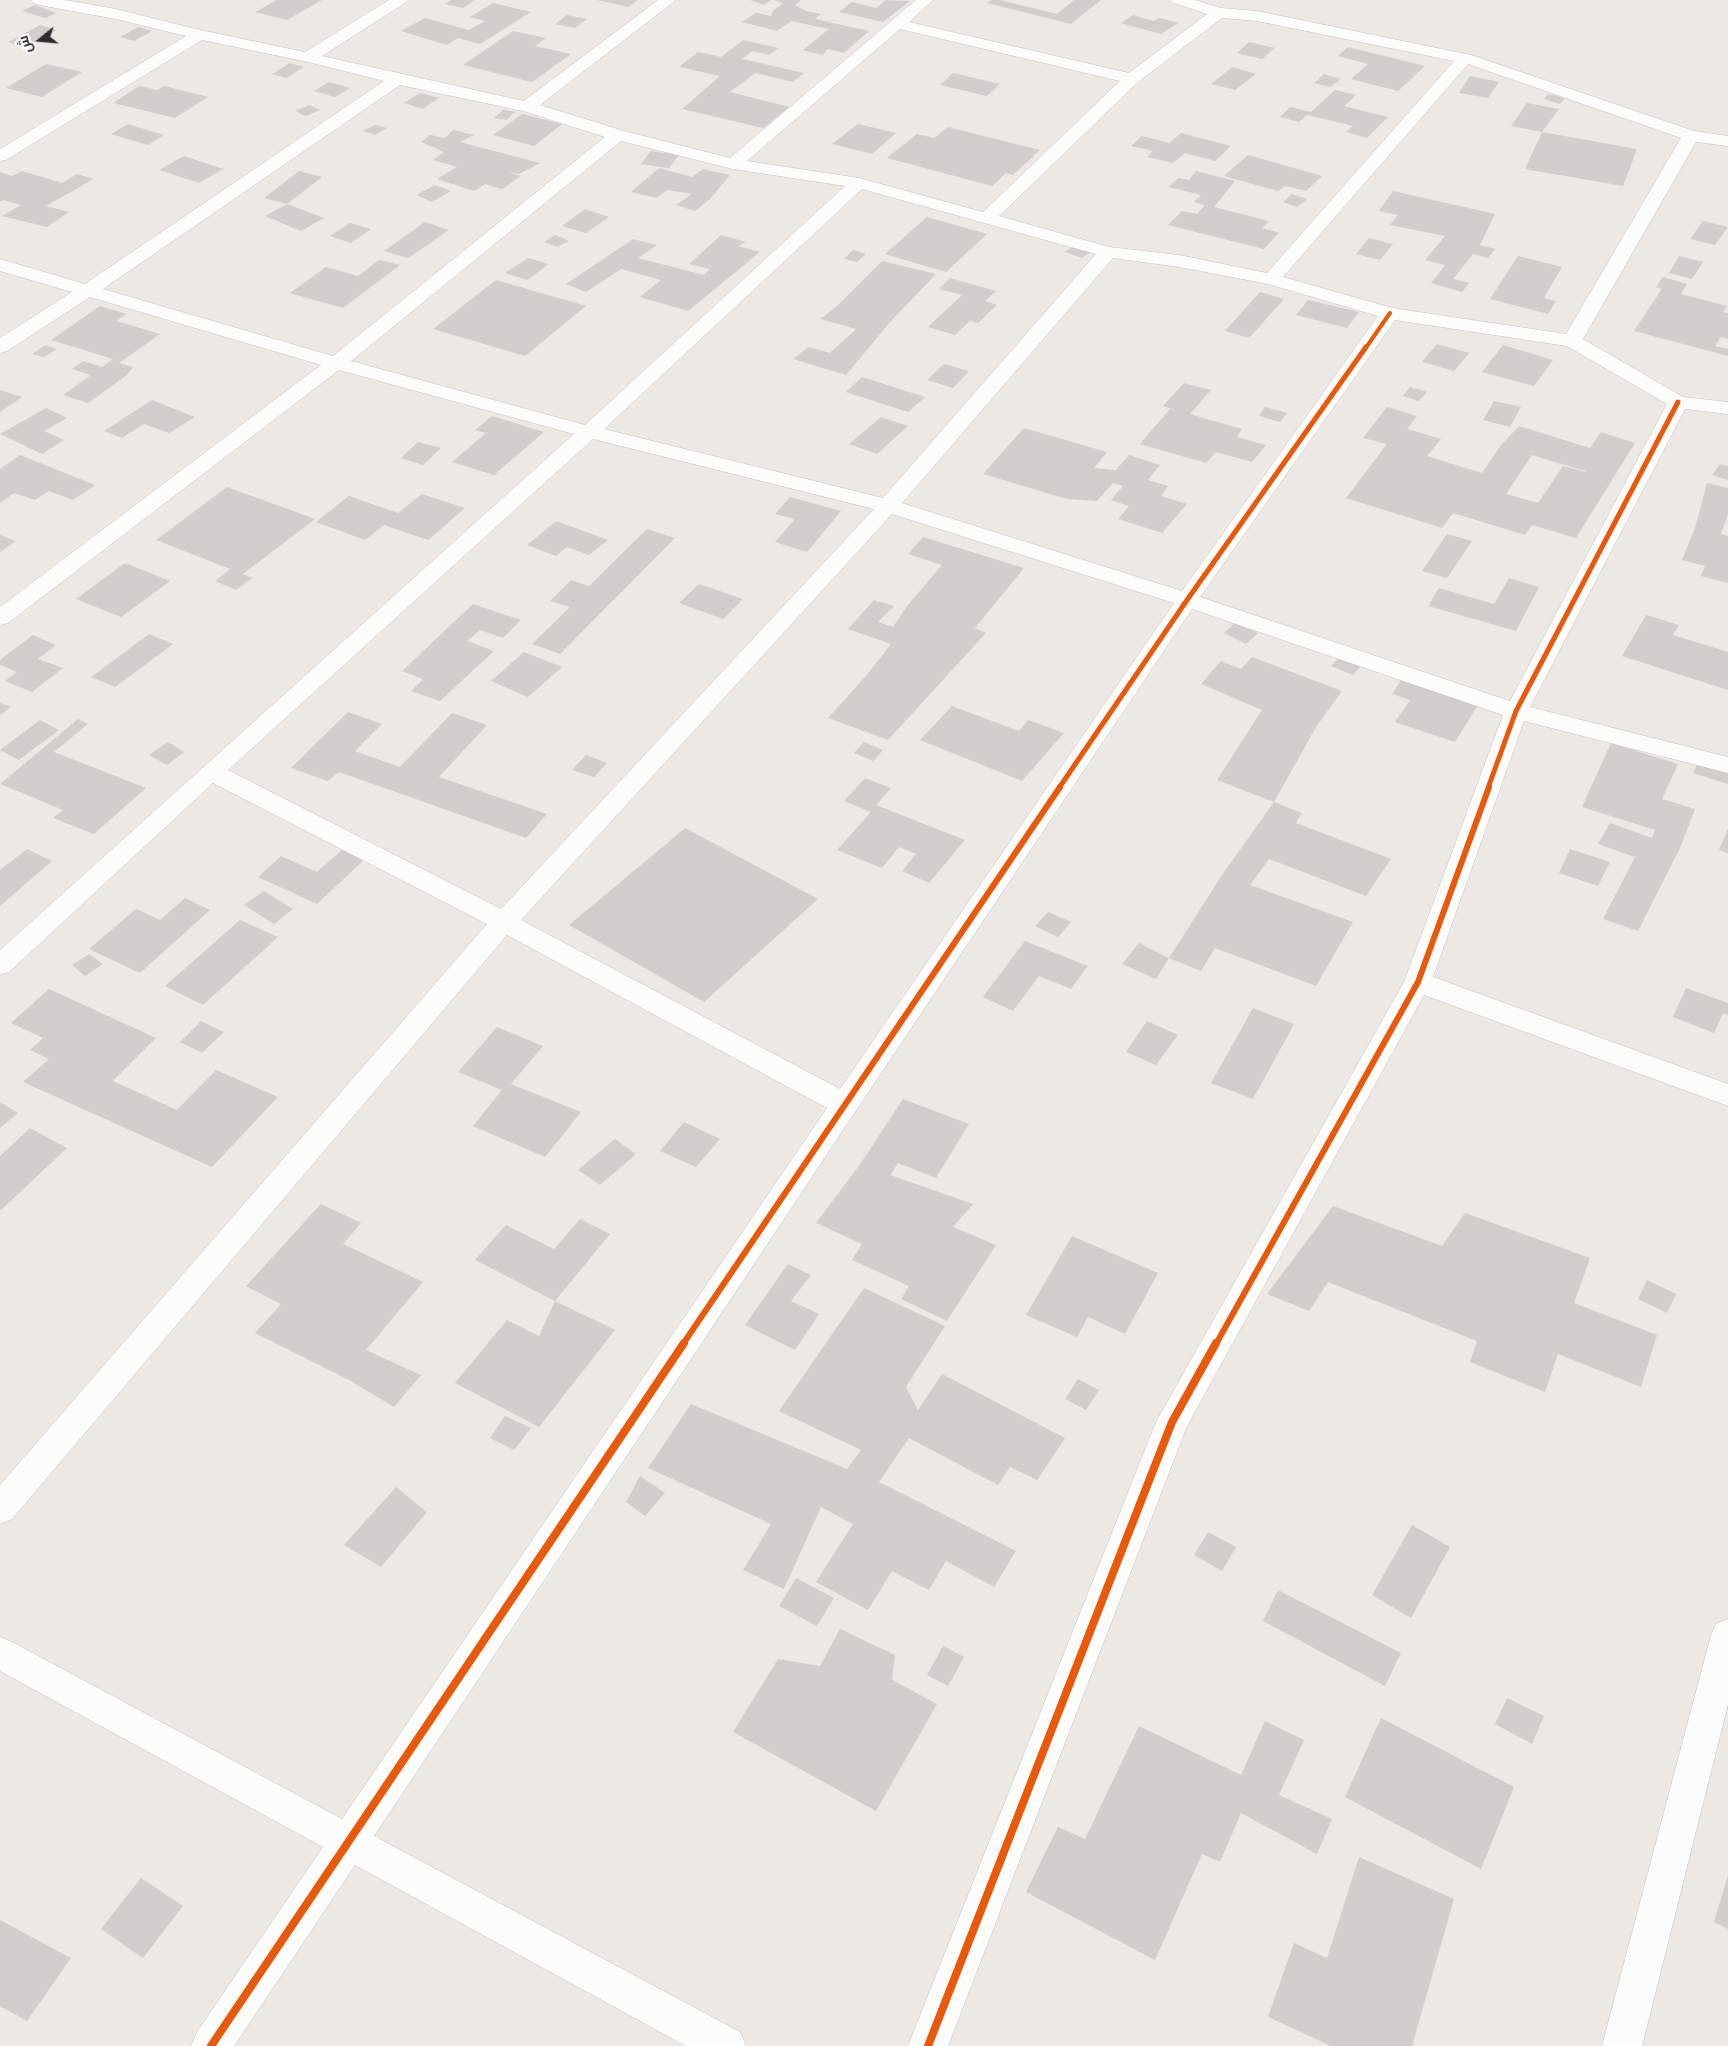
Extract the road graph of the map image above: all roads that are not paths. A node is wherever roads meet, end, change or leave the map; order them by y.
1 (39, 0) edge
2 (400, 0) edge
3 (668, 0) edge
4 (925, 0) edge
5 (1178, 0) edge
6 (132, 5) dead end
7 (1219, 13) junction
8 (116, 14) junction
9 (897, 24) junction
10 (200, 35) junction
11 (308, 57) junction
12 (1465, 58) junction
13 (397, 79) junction
14 (1132, 79) junction
15 (527, 107) junction
16 (618, 135) junction
17 (1691, 136) junction
18 (1728, 141) edge
19 (0, 156) edge
20 (733, 164) junction
21 (859, 183) junction
22 (986, 219) junction
23 (1108, 252) junction
24 (0, 265) edge
25 (1271, 279) junction
26 (87, 291) junction
27 (1390, 313) junction
28 (1572, 342) junction
29 (0, 347) edge
30 (336, 363) junction
31 (1678, 402) junction
32 (1728, 408) edge
33 (589, 432) junction
34 (888, 506) junction
35 (1187, 600) junction
36 (0, 618) edge
37 (1516, 711) junction
38 (1728, 765) edge
39 (211, 772) junction
40 (504, 922) junction
41 (0, 965) edge
42 (1418, 982) junction
43 (1728, 1095) edge
44 (845, 1104) junction
45 (0, 1509) edge
46 (1728, 1635) edge
47 (0, 1653) edge
48 (348, 1841) junction
49 (210, 2046) edge
50 (726, 2046) edge
51 (928, 2046) edge
52 (1622, 2046) edge

1 - 8 street
2 - 11 street
3 - 15 street
4 - 9 street
5 - 7 street
6 - 8 street
7 - 12 street
7 - 14 street
8 - 10 street
9 - 14 street
9 - 20 street
10 - 11 street
10 - 19 street
11 - 13 street
12 - 17 street
12 - 25 street
13 - 15 street
13 - 26 street
14 - 22 street
15 - 16 street
16 - 20 street
16 - 30 street
17 - 18 street
17 - 28 street
20 - 21 street
21 - 22 street
21 - 33 street
22 - 23 street
23 - 25 street
23 - 34 street
24 - 26 street
25 - 27 street
26 - 29 street
26 - 30 street
27 - 28 street
27 - 35 street
28 - 31 street
30 - 33 street
30 - 36 street
31 - 32 street
31 - 37 street
33 - 34 street
33 - 39 street
34 - 35 street
34 - 40 street
35 - 37 street
35 - 44 street
37 - 38 street
37 - 42 street
39 - 40 street
39 - 41 street
40 - 44 street
40 - 45 street
42 - 43 street
42 - 51 street
44 - 48 street
46 - 52 street
47 - 48 street
48 - 49 street
48 - 50 street

